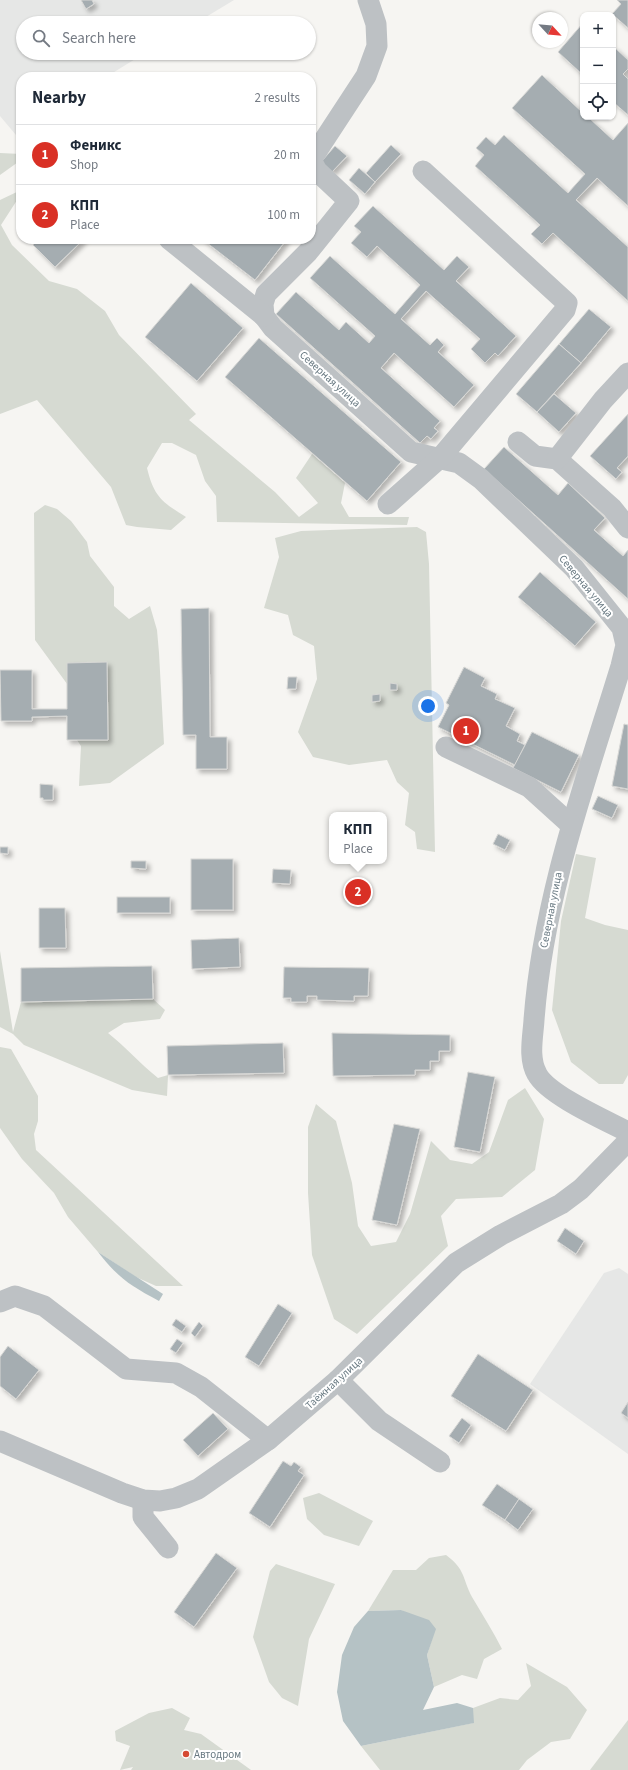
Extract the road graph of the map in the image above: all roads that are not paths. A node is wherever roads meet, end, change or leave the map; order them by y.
1 (368, 0) edge
2 (316, 152) edge
3 (316, 169) edge
4 (423, 171) dead end
5 (316, 242) edge
6 (175, 244) edge
7 (314, 244) edge
8 (264, 316) junction
9 (628, 373) edge
10 (518, 442) dead end
11 (441, 458) junction
12 (557, 460) junction
13 (388, 504) dead end
14 (628, 528) edge
15 (627, 644) edge
16 (446, 747) dead end
17 (571, 825) junction
18 (532, 1054) junction
19 (516, 1067) dead end
20 (628, 1132) edge
21 (628, 1140) edge
22 (0, 1302) edge
23 (338, 1380) junction
24 (268, 1440) junction
25 (0, 1441) edge
26 (440, 1462) dead end
27 (143, 1500) junction
28 (168, 1548) dead end

1 - 2 street
3 - 5 street
4 - 11 street
6 - 8 street, Северная улица
7 - 8 street
8 - 11 street, Северная улица
9 - 12 street
10 - 12 street
11 - 13 street
11 - 15 street, Северная улица
12 - 14 street
15 - 17 street, Северная улица
16 - 17 street
17 - 18 street, Северная улица
18 - 19 street
18 - 20 street, Северная улица
21 - 23 street, Таёжная улица
22 - 24 street
23 - 24 street, Таёжная улица
23 - 26 street
24 - 27 street, Таёжная улица
25 - 27 street, Таёжная улица
27 - 28 street

